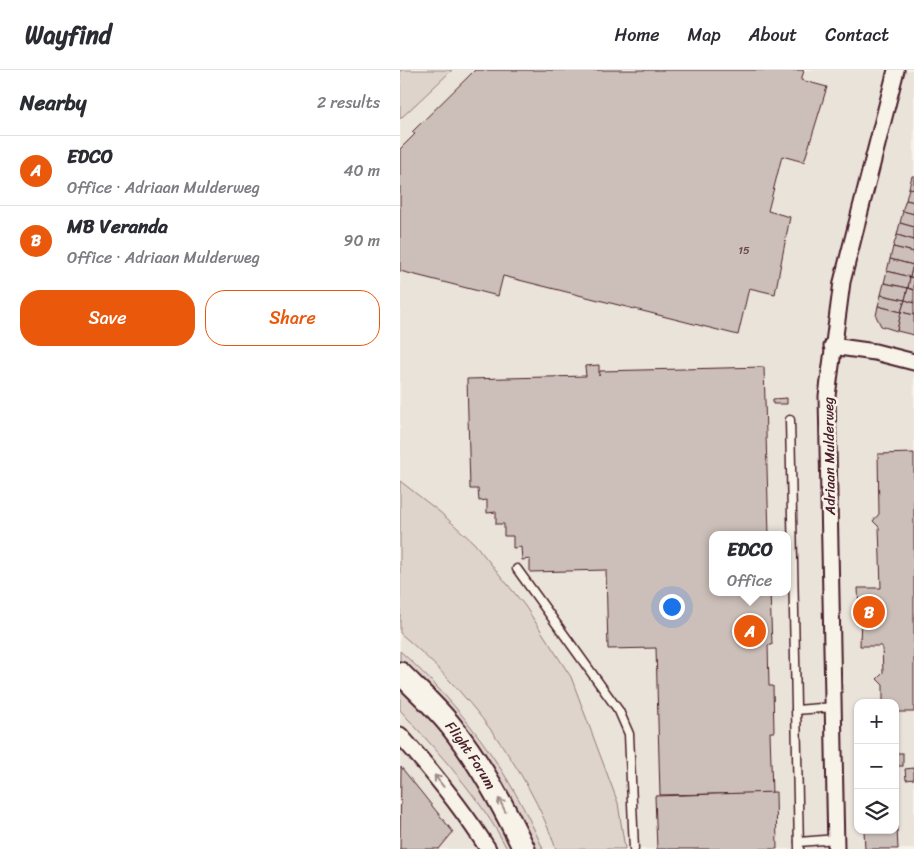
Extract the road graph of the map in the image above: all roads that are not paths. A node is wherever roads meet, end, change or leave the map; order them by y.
1 (896, 70) edge
2 (832, 346) junction
3 (914, 362) edge
4 (790, 420) dead end
5 (517, 570) dead end
6 (400, 673) edge
7 (834, 707) junction
8 (796, 710) junction
9 (400, 735) edge
10 (836, 844) edge
11 (799, 845) edge
12 (488, 849) edge
13 (524, 849) edge
14 (634, 849) edge

1 - 2 street, Adriaan Mulderweg
2 - 3 street
2 - 7 street, Adriaan Mulderweg
4 - 8 lane
5 - 14 lane
13 -> 6 main road, Flight Forum
7 - 8 lane
7 - 10 street, Adriaan Mulderweg
8 - 11 lane
12 -> 9 street
10 - 11 lane

